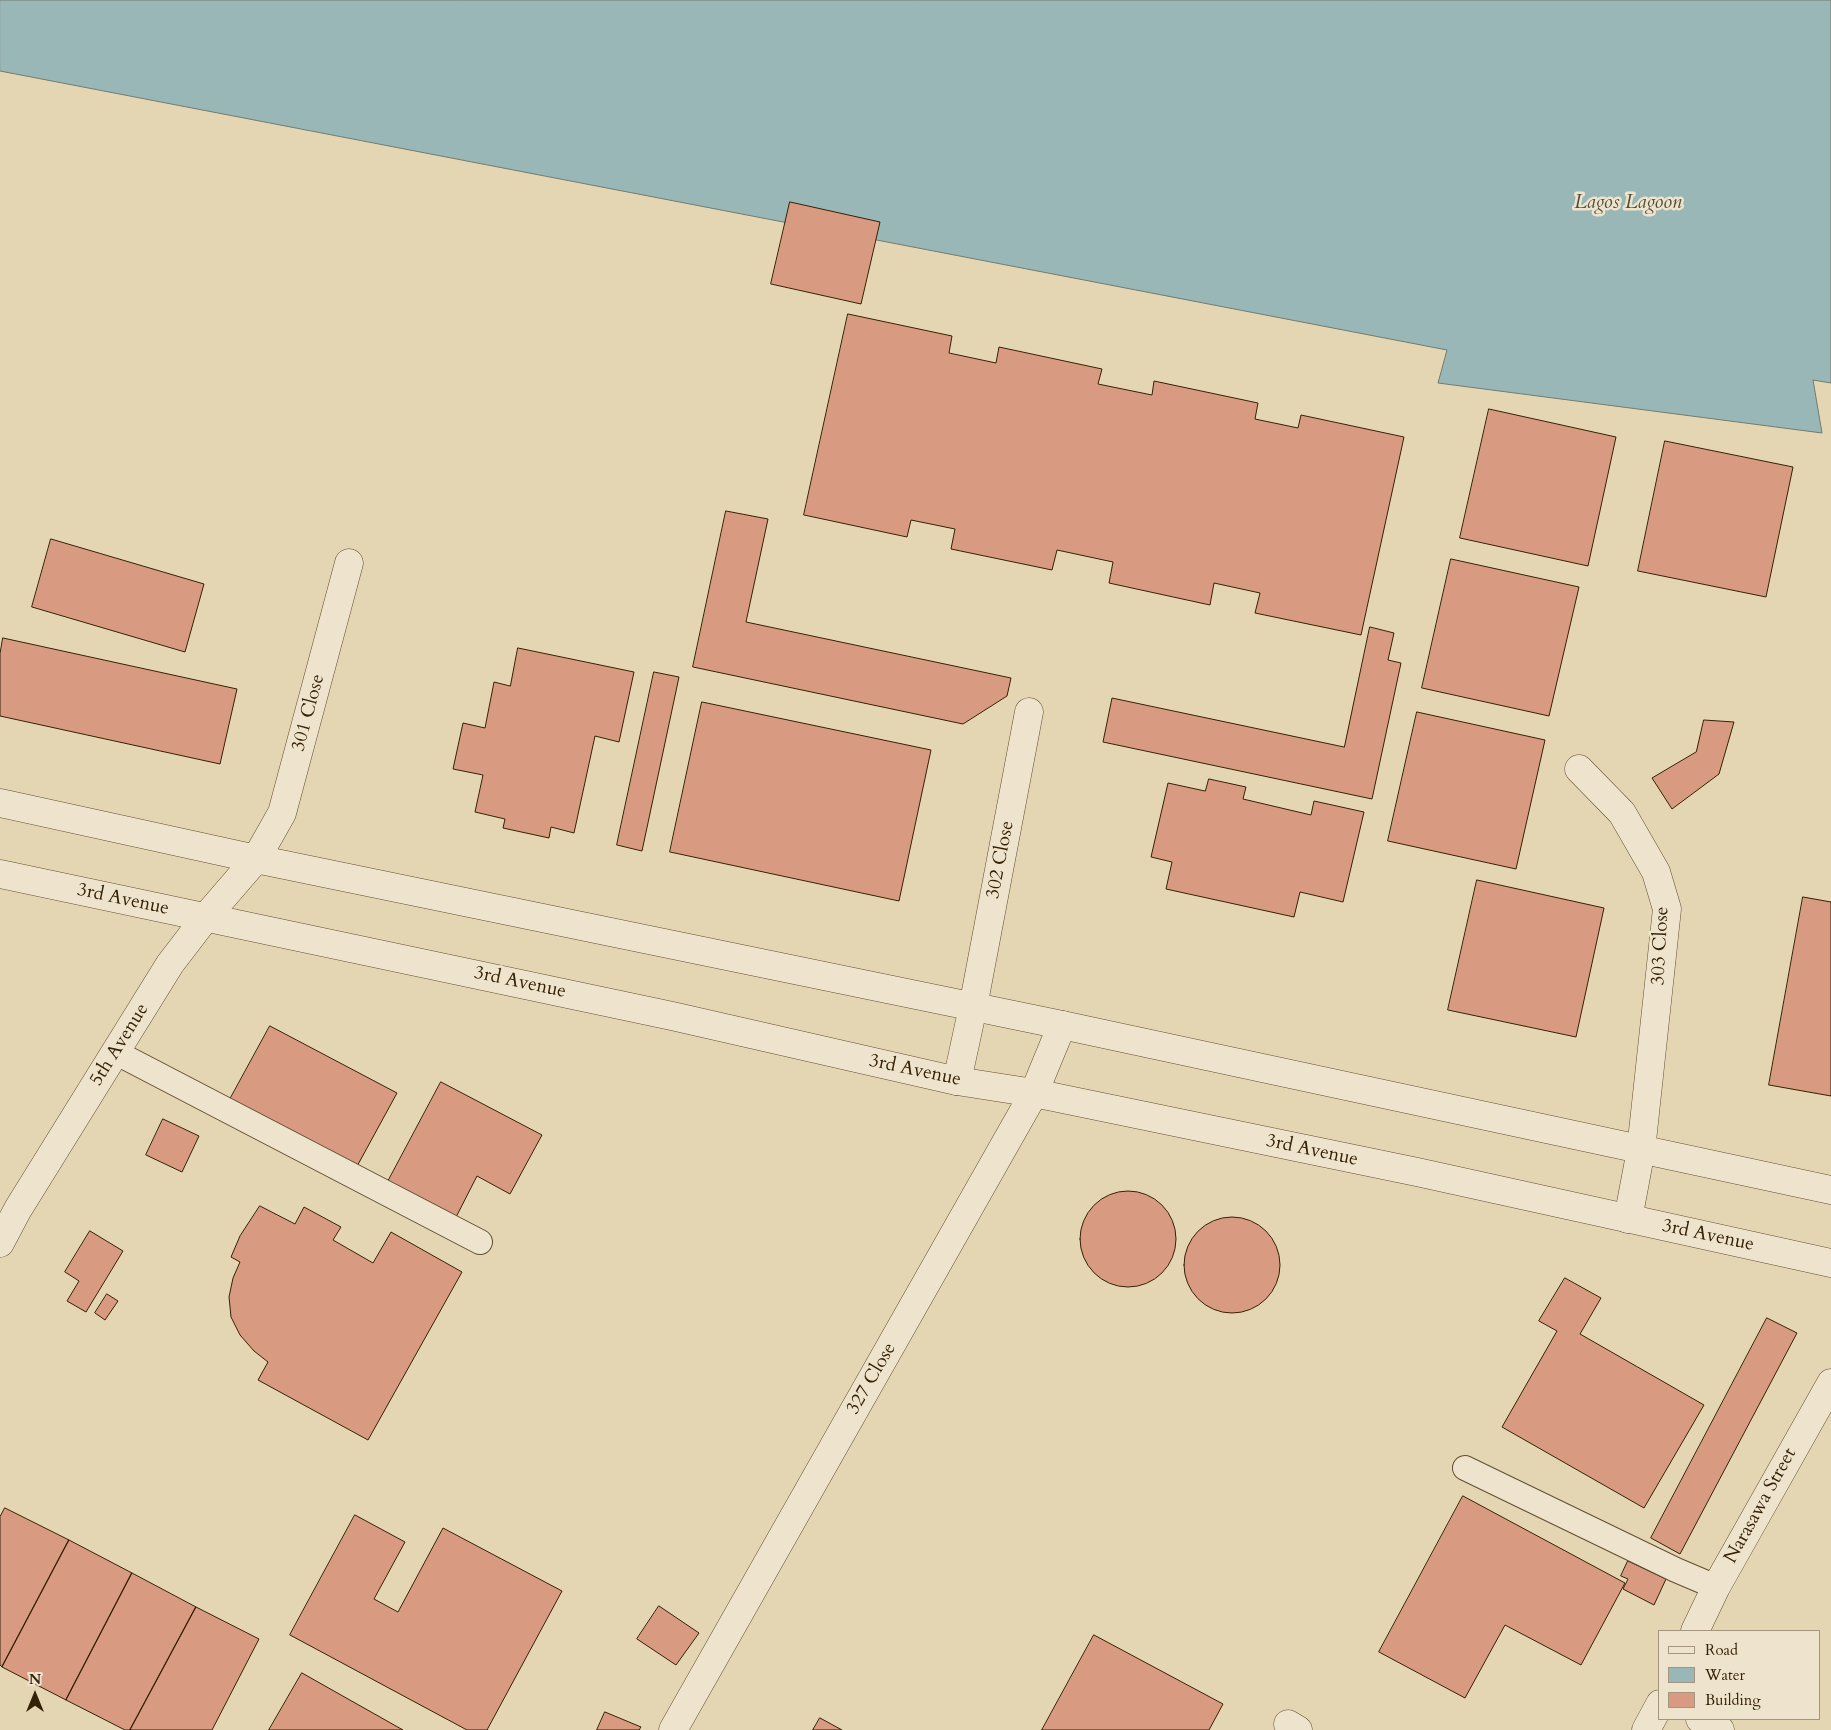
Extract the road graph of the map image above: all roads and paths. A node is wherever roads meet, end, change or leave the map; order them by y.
1 (349, 563) dead end
2 (1029, 712) dead end
3 (1578, 769) dead end
4 (0, 804) edge
5 (256, 859) junction
6 (0, 874) edge
7 (206, 917) junction
8 (973, 1007) junction
9 (1062, 1025) junction
10 (115, 1052) junction
11 (957, 1081) junction
12 (1034, 1093) junction
13 (1641, 1150) junction
14 (1831, 1190) edge
15 (1628, 1219) junction
16 (480, 1242) dead end
17 (0, 1243) edge
18 (1831, 1262) edge
19 (1831, 1383) edge
20 (1466, 1468) dead end
21 (1716, 1587) junction
22 (1695, 1630) edge
23 (1658, 1708) edge
24 (1702, 1720) edge
25 (673, 1730) edge
26 (1646, 1730) edge
27 (1720, 1730) edge

1 - 5 street, 301 Close
2 - 8 street, 302 Close
3 - 13 street, 303 Close
4 - 5 street
5 - 7 street, 5th Avenue
5 - 8 street
6 - 7 street, 3rd Avenue
7 - 10 street, 5th Avenue
7 - 11 street, 3rd Avenue
8 - 9 street
8 - 11 street, 302 Close
9 - 12 street, 327 Close
9 - 13 street
10 - 16 lane
10 - 17 street, 5th Avenue
11 - 12 street, 3rd Avenue
12 - 15 street, 3rd Avenue
12 - 25 street, 327 Close
13 - 14 street
13 - 15 street, 303 Close
15 - 18 street, 3rd Avenue
19 - 21 street, Narasawa Street
20 - 21 lane
21 - 22 street, Narasawa Street
23 - 26 street
24 - 27 street

